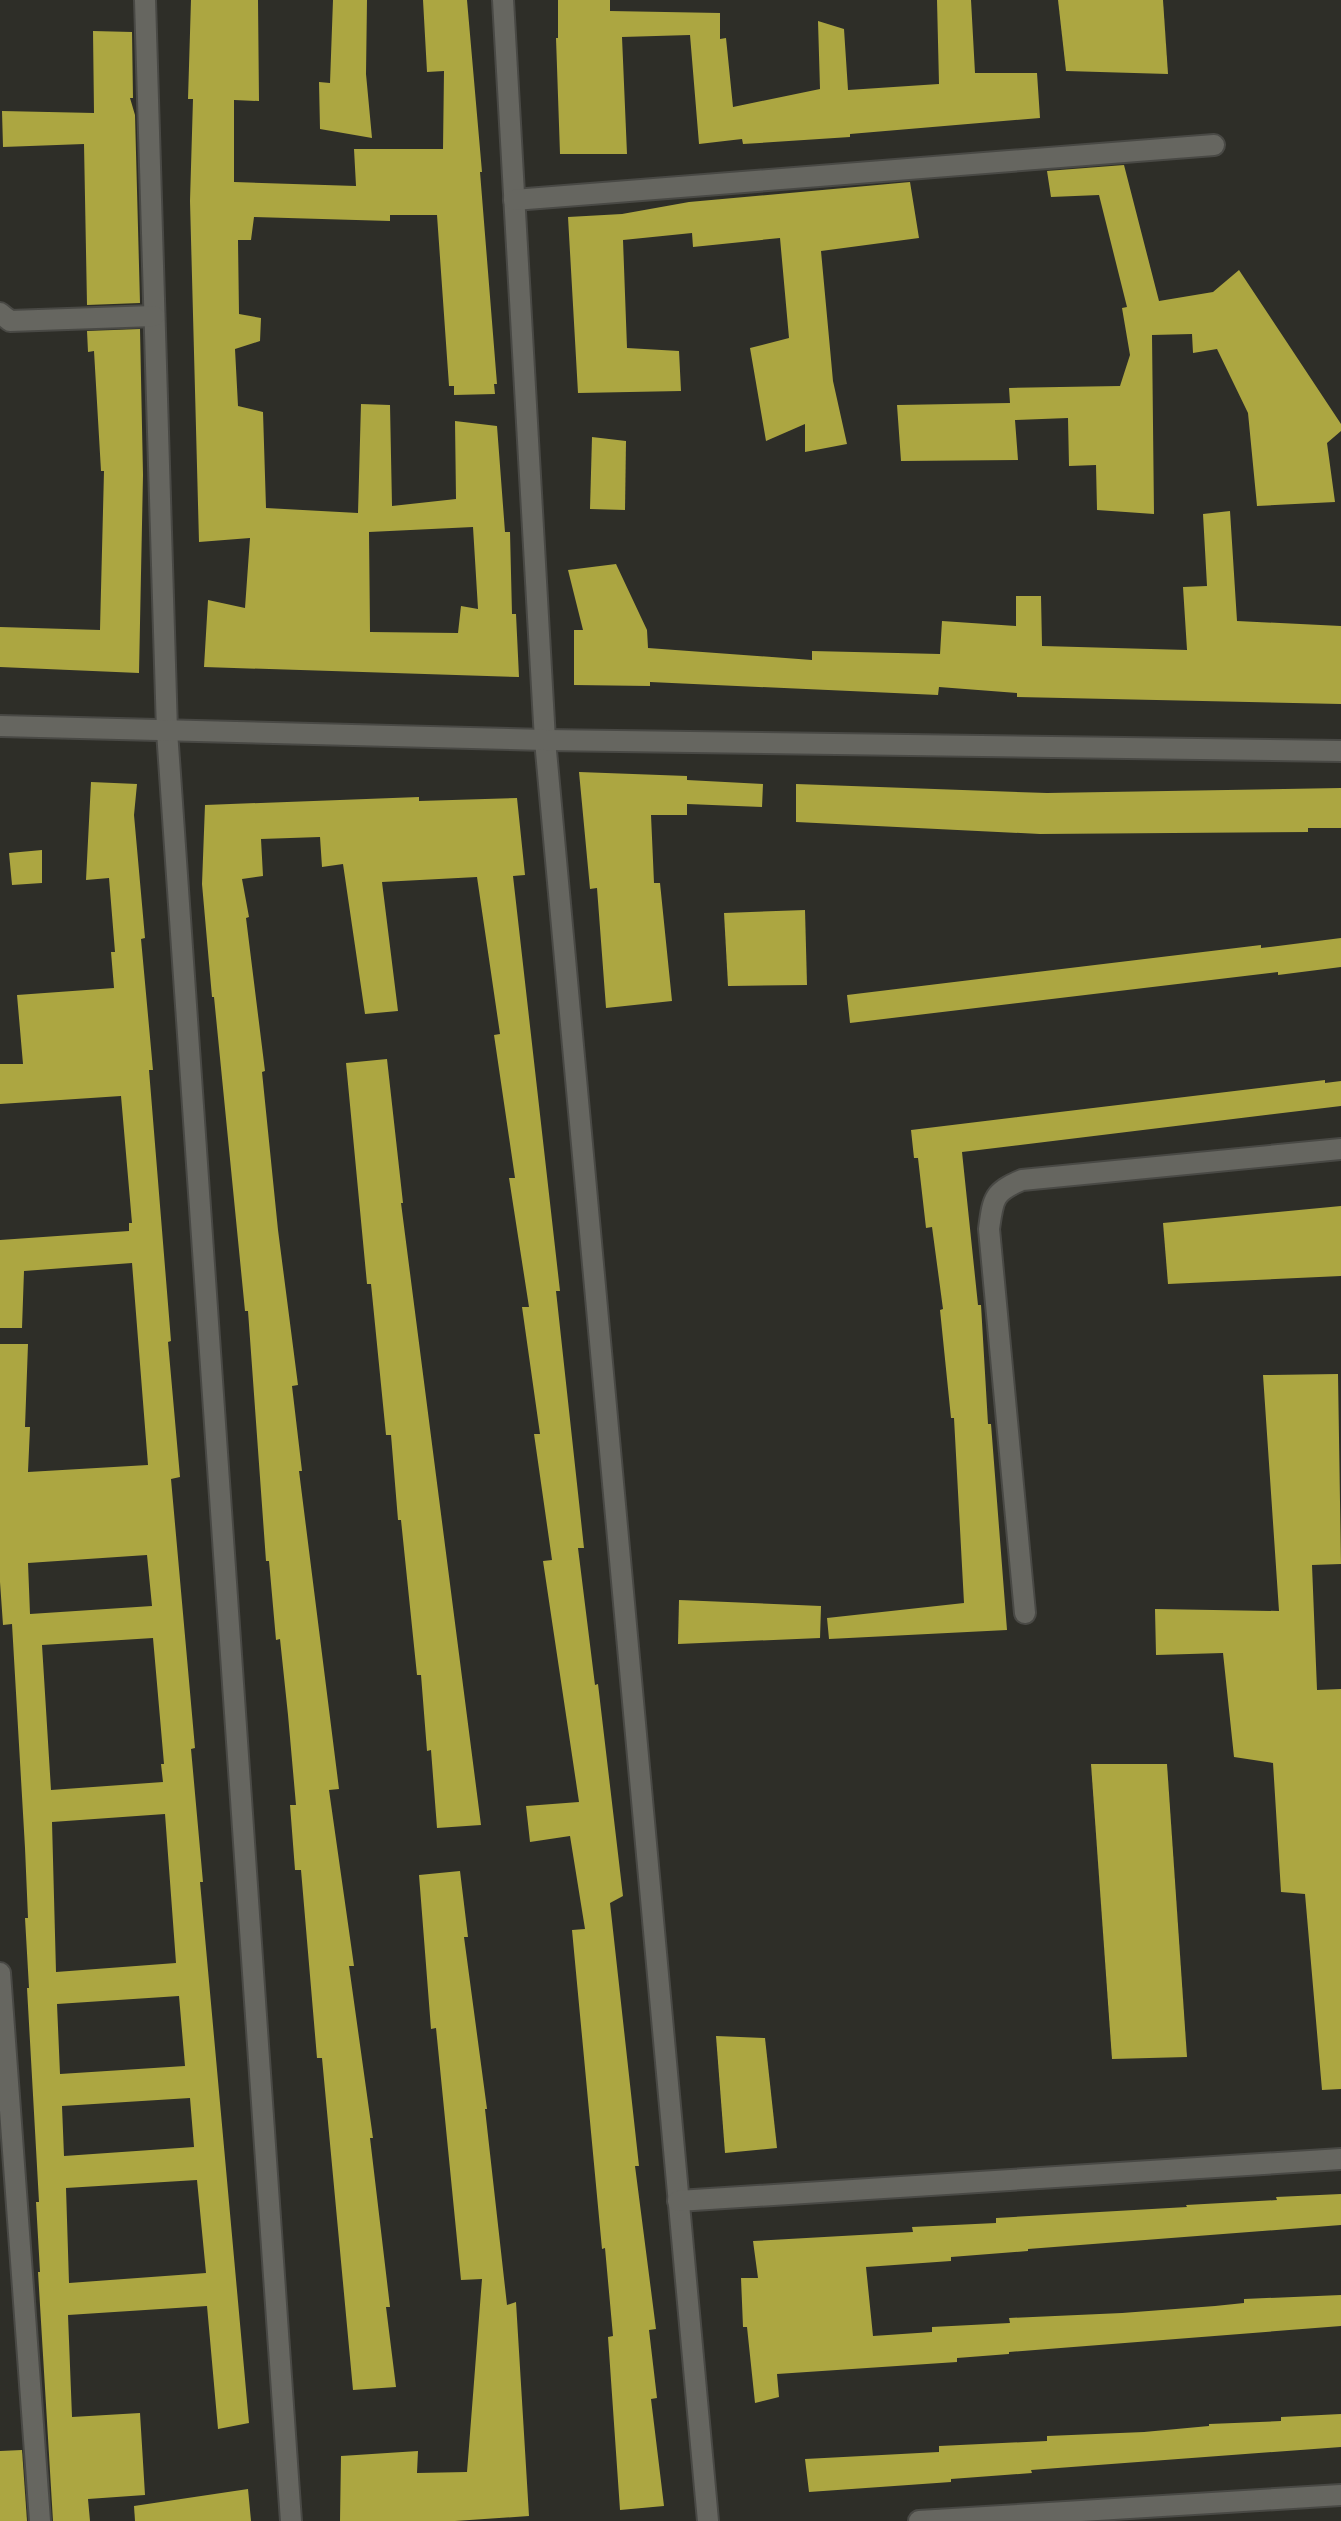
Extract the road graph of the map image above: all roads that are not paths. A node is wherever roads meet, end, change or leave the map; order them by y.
1 (145, 0) edge
2 (503, 0) edge
3 (1214, 145) dead end
4 (514, 200) junction
5 (0, 313) edge
6 (154, 316) junction
7 (0, 726) edge
8 (167, 731) junction
9 (545, 740) junction
10 (1341, 751) edge
11 (1341, 1149) edge
12 (1025, 1613) dead end
13 (0, 1973) edge
14 (1341, 2159) edge
15 (678, 2201) junction
16 (1341, 2495) edge
17 (40, 2521) edge
18 (291, 2521) edge
19 (708, 2521) edge
20 (919, 2521) edge

1 - 6 street
2 - 4 street
3 - 4 street
4 - 9 street
5 - 6 street
6 - 8 street
7 - 8 street
8 - 9 street
8 - 18 street
9 - 10 street
9 - 15 street
11 - 12 street
13 - 17 street
14 - 15 street
15 - 19 street
16 - 20 street

